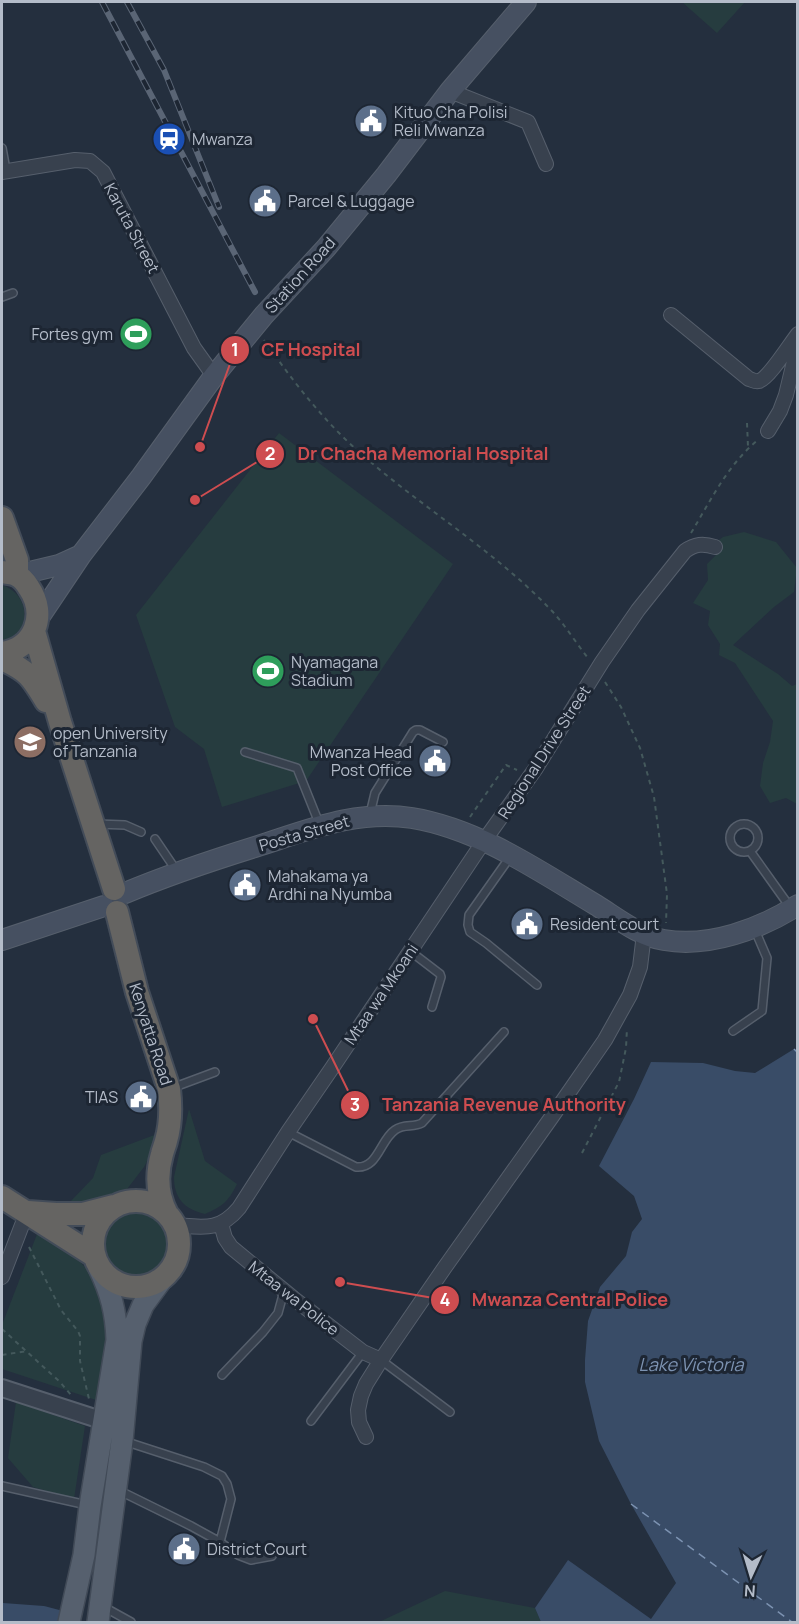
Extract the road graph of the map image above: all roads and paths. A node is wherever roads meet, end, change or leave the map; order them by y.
1 (526, 2) edge
2 (450, 91) junction
3 (2, 148) edge
4 (546, 164) dead end
5 (4, 171) edge
6 (14, 293) dead end
7 (2, 297) edge
8 (670, 315) dead end
9 (255, 326) junction
10 (798, 334) edge
11 (798, 345) edge
12 (778, 362) junction
13 (794, 365) junction
14 (214, 376) junction
15 (747, 423) dead end
16 (768, 431) joint
17 (748, 447) junction
18 (2, 518) edge
19 (694, 528) dead end
20 (715, 547) dead end
21 (81, 555) junction
22 (9, 574) edge
23 (36, 625) junction
24 (3, 657) edge
25 (599, 666) junction
26 (60, 722) junction
27 (443, 742) dead end
28 (245, 752) dead end
29 (530, 777) junction
30 (369, 816) junction
31 (93, 824) junction
32 (320, 826) junction
33 (460, 831) junction
34 (141, 832) dead end
35 (155, 839) dead end
36 (484, 841) junction
37 (750, 851) junction
38 (511, 855) junction
39 (178, 872) junction
40 (115, 900) junction
41 (795, 907) edge
42 (754, 927) junction
43 (644, 934) junction
44 (2, 940) edge
45 (671, 941) junction
46 (410, 951) junction
47 (537, 985) dead end
48 (432, 1007) dead end
49 (627, 1027) dead end
50 (733, 1031) dead end
51 (504, 1032) dead end
52 (215, 1072) dead end
53 (169, 1089) junction
54 (288, 1132) junction
55 (582, 1153) dead end
56 (161, 1156) junction
57 (2, 1197) edge
58 (121, 1204) junction
59 (171, 1219) junction
60 (23, 1220) junction
61 (221, 1224) junction
62 (96, 1262) junction
63 (2, 1277) edge
64 (162, 1279) junction
65 (284, 1291) junction
66 (2, 1329) edge
67 (27, 1351) junction
68 (363, 1352) junction
69 (2, 1355) edge
70 (381, 1360) junction
71 (222, 1375) dead end
72 (2, 1388) edge
73 (450, 1412) dead end
74 (94, 1417) junction
75 (311, 1421) dead end
76 (366, 1437) dead end
77 (122, 1441) junction
78 (2, 1486) edge
79 (116, 1489) junction
80 (90, 1506) junction
81 (220, 1542) junction
82 (272, 1556) dead end
83 (71, 1616) edge
84 (99, 1616) edge
85 (131, 1623) edge

1 - 2 main road, Station Road
2 - 4 street
2 - 9 main road, Station Road
3 - 5 lane
5 - 14 street, Karuta Street
6 - 7 lane
8 - 12 street
9 - 14 main road, Station Road
9 - 25 path
10 - 12 street
11 - 13 street
12 - 13 street
13 - 16 street
14 - 21 main road, Station Road
15 - 17 path
16 - 17 path
17 - 19 path
18 - 22 highway
20 - 25 street, Regional Drive Street
21 - 22 main road
21 - 23 main road, Station Road
22 - 23 highway, Kenyatta Road
23 - 24 highway
23 - 26 highway, Kenyatta Road
24 - 26 highway, Kenyatta Road
25 - 29 street, Regional Drive Street
25 - 45 path
26 - 31 highway, Kenyatta Road
27 - 30 lane
28 - 32 lane
29 - 33 path
29 - 36 street, Regional Drive Street
30 - 32 main road, Posta Street
30 - 33 main road, Posta Street
31 - 34 lane
31 - 40 highway, Kenyatta Road
32 - 39 main road, Posta Street
33 - 36 main road, Posta Street
35 - 39 lane
36 - 38 main road, Posta Street
36 - 46 street, Mtaa wa Mkoani
37 - 37 lane
37 - 41 lane
38 - 43 main road, Posta Street
38 - 47 lane
39 - 40 main road, Posta Street
40 - 44 main road, Posta Street
40 - 53 highway, Kenyatta Road
41 - 42 main road
42 - 45 main road
42 - 50 lane
43 - 45 main road, Posta Street
43 - 70 street
46 - 48 lane
46 - 54 street, Mtaa wa Mkoani
49 - 55 path
51 - 54 lane
52 - 53 lane
53 - 56 highway, Kenyatta Road
54 - 61 street, Mtaa wa Mkoani
56 - 58 highway, Kenyatta Road
56 - 59 highway, Kenyatta Road
57 - 60 highway
58 - 59 highway
58 - 60 highway
58 - 62 highway
59 - 61 street
59 - 64 highway
60 - 62 highway
60 - 63 street
60 - 74 path
61 - 65 street, Mtaa wa Police
62 - 64 highway
62 - 74 main road
64 - 77 main road
65 - 68 street, Mtaa wa Police
65 - 71 lane
66 - 67 path
67 - 69 path
67 - 74 path
68 - 70 street, Mtaa wa Police
68 - 75 lane
70 - 73 lane
70 - 76 street
72 - 74 street
74 - 80 main road
77 - 79 main road
77 - 81 lane
78 - 80 lane
79 - 81 lane
79 - 84 main road
80 - 83 main road
81 - 82 lane
84 - 85 lane

